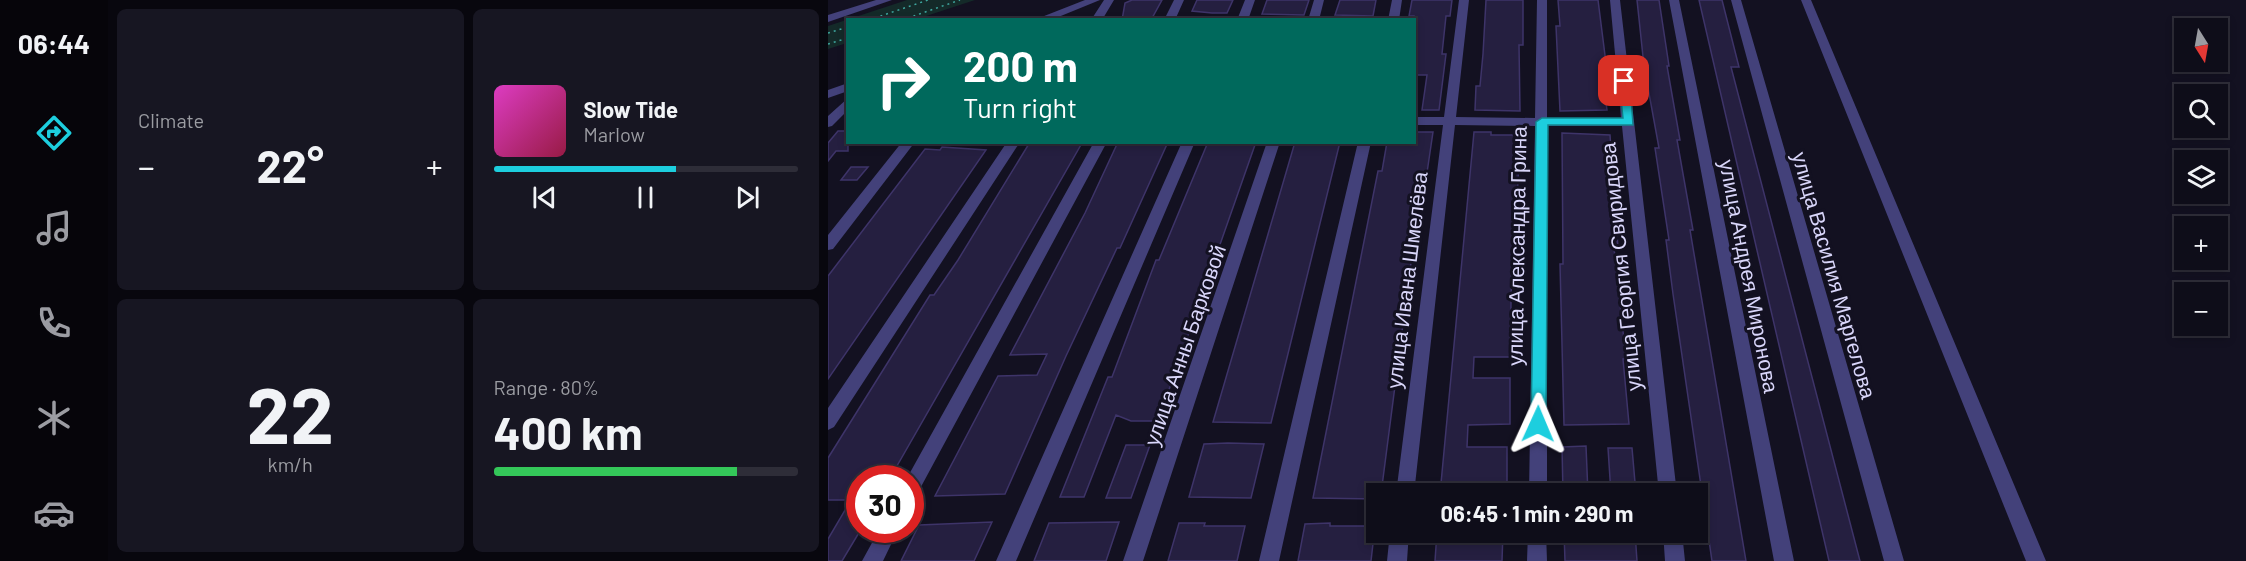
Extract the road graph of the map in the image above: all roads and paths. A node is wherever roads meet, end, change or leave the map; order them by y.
1 (887, 0) edge
2 (928, 0) edge
3 (960, 0) edge
4 (1095, 0) edge
5 (1109, 0) edge
6 (1179, 0) edge
7 (1250, 0) edge
8 (1319, 0) edge
9 (1397, 0) edge
10 (1464, 0) edge
11 (1542, 0) edge
12 (1615, 0) edge
13 (1674, 0) edge
14 (1736, 0) edge
15 (1806, 0) edge
16 (875, 18) edge
17 (908, 18) edge
18 (1045, 18) edge
19 (1097, 18) edge
20 (1170, 18) edge
21 (1243, 18) edge
22 (1314, 18) edge
23 (1393, 18) edge
24 (828, 19) edge
25 (846, 28) edge
26 (828, 33) edge
27 (846, 39) edge
28 (828, 44) edge
29 (846, 88) edge
30 (828, 94) edge
31 (846, 104) edge
32 (1416, 121) edge
33 (1449, 121) junction
34 (1542, 122) junction
35 (1629, 122) junction
36 (828, 123) edge
37 (907, 144) edge
38 (1013, 144) edge
39 (1100, 144) edge
40 (1188, 144) edge
41 (1273, 144) edge
42 (1365, 144) edge
43 (828, 245) edge
44 (828, 422) edge
45 (924, 465) edge
46 (1406, 483) edge
47 (1538, 483) edge
48 (1667, 483) edge
49 (882, 543) edge
50 (1399, 543) edge
51 (1537, 543) edge
52 (1673, 543) edge
53 (872, 561) edge
54 (1006, 561) edge
55 (1133, 561) edge
56 (1269, 561) edge
57 (1397, 561) edge
58 (1537, 561) edge
59 (1675, 561) edge
60 (1784, 561) edge
61 (1894, 561) edge
62 (2036, 561) edge

1 - 24 street
2 - 16 path
3 - 17 path
4 - 18 street
5 - 19 street
6 - 20 street
7 - 21 street
8 - 22 street
9 - 23 street
10 - 33 street, улица Ивана Шмелёва
11 - 34 street, улица Александра Грина
12 - 35 street, улица Георгия Свиридова
13 - 60 street, улица Андрея Миронова
14 - 61 street, улица Василия Маргелова
15 - 62 street
25 - 26 path
27 - 28 path
29 - 30 street
31 - 36 street
32 - 33 street
33 - 34 street
33 - 46 street, улица Ивана Шмелёва
34 - 35 street
34 - 47 street, улица Александра Грина
35 - 48 street, улица Георгия Свиридова
37 - 43 street
38 - 44 street
39 - 45 street
40 - 54 street
41 - 55 street, улица Анны Барковой
42 - 56 street
49 - 53 street
50 - 57 street
51 - 58 street
52 - 59 street

